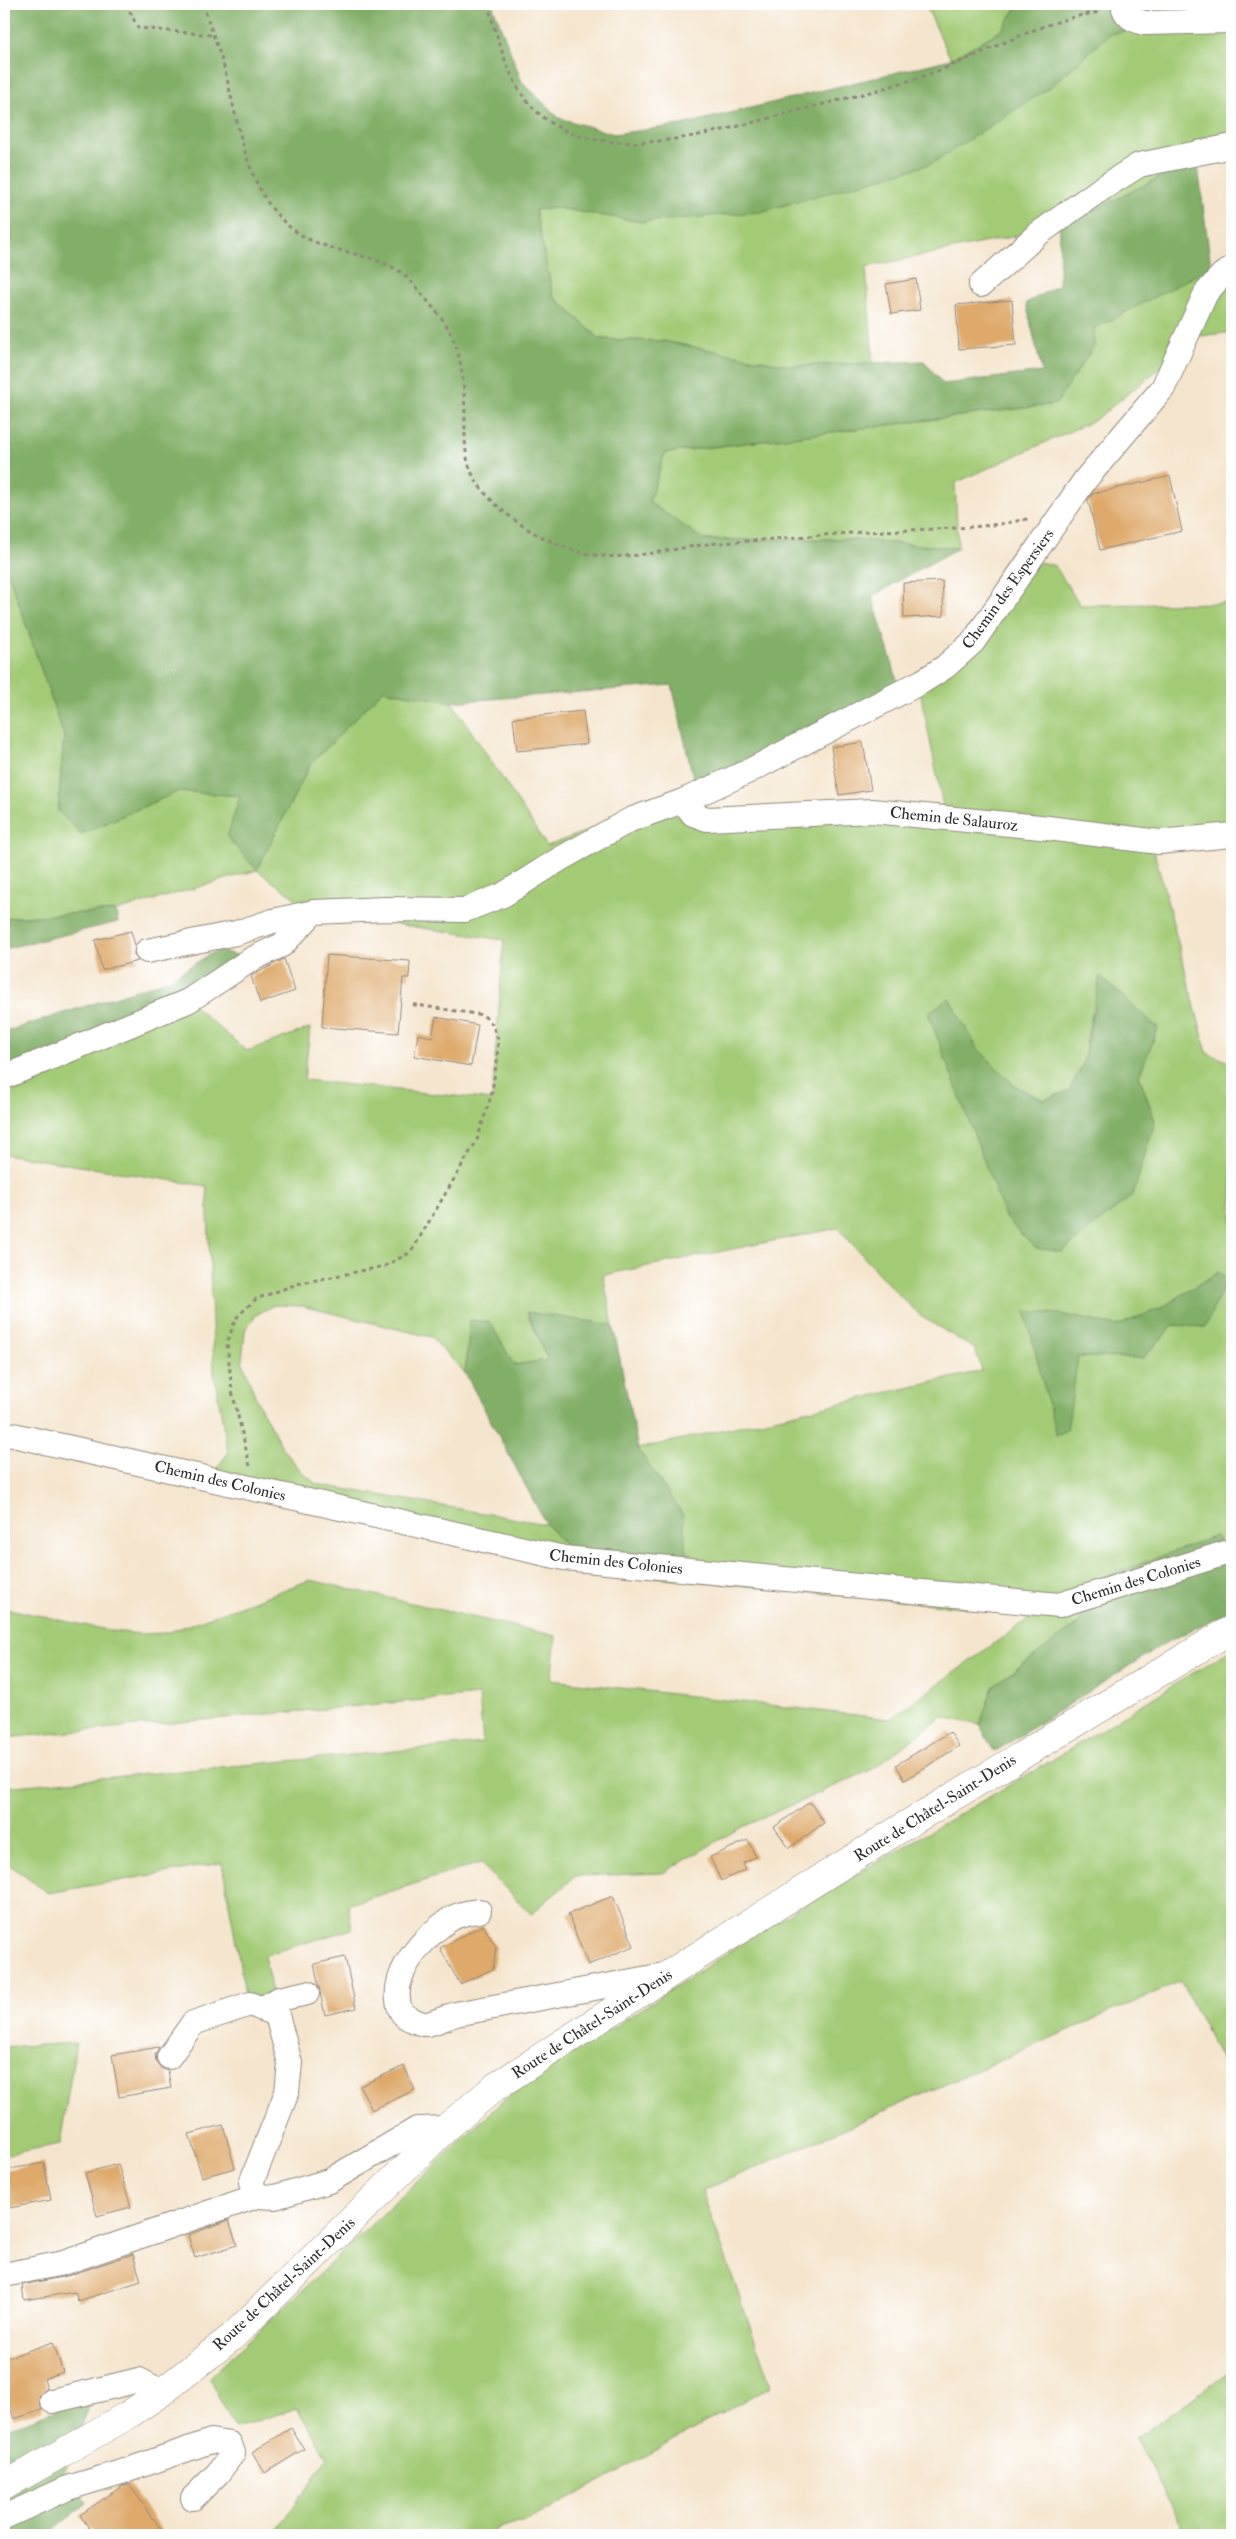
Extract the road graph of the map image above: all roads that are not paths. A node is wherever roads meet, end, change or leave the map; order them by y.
1 (1123, 7) edge
2 (1232, 21) edge
3 (1232, 146) edge
4 (1232, 268) edge
5 (981, 285) dead end
6 (683, 801) junction
7 (1232, 835) edge
8 (314, 912) junction
9 (147, 951) dead end
10 (4, 1077) edge
11 (4, 1433) edge
12 (1232, 1551) edge
13 (1232, 1629) edge
14 (479, 1911) dead end
15 (669, 1974) junction
16 (307, 1993) dead end
17 (263, 2008) junction
18 (169, 2057) dead end
19 (446, 2128) junction
20 (258, 2196) junction
21 (4, 2276) edge
22 (162, 2392) junction
23 (52, 2401) dead end
24 (4, 2486) edge
25 (193, 2498) dead end
26 (4, 2516) edge

1 - 2 street
3 - 5 street
4 - 6 street, Chemin des Espersiers
6 - 7 street, Chemin de Salauroz
6 - 8 street, Chemin des Espersiers
8 - 9 street, Chemin des Espersiers
8 - 10 street
11 - 12 street, Chemin des Colonies
13 - 15 main road, Route de Châtel-Saint-Denis
14 - 15 street
15 - 19 main road, Route de Châtel-Saint-Denis
16 - 17 street
17 - 18 street
17 - 20 street
19 - 20 street
19 - 22 main road, Route de Châtel-Saint-Denis
20 - 21 street
22 - 23 street
22 - 24 main road, Route de Châtel-Saint-Denis
25 - 26 street

